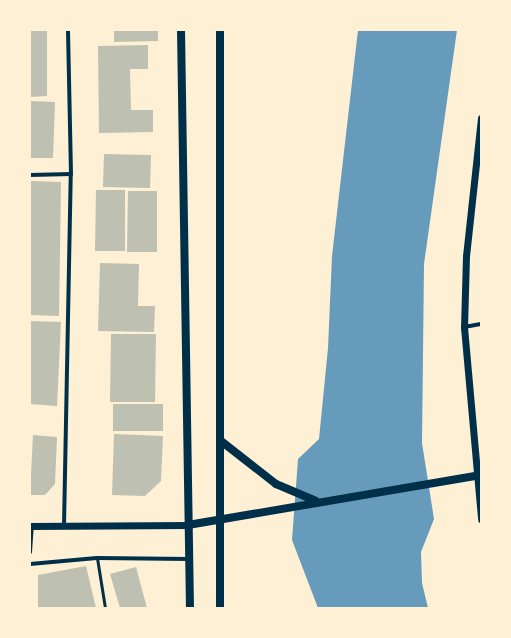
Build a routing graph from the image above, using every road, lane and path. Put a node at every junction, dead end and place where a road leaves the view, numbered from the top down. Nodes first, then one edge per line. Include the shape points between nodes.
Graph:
1 (68, 30) edge
2 (181, 30) edge
3 (220, 30) edge
4 (481, 118) edge
5 (71, 174) junction
6 (30, 175) edge
7 (481, 324) edge
8 (464, 327) junction
9 (221, 441) junction
10 (478, 475) edge
11 (316, 501) junction
12 (220, 520) junction
13 (481, 520) edge
14 (188, 525) junction
15 (31, 526) edge
16 (64, 527) junction
17 (30, 552) edge
18 (97, 558) junction
19 (189, 559) junction
20 (30, 564) edge
21 (105, 608) edge
22 (190, 608) edge
23 (220, 608) edge

1 - 5 street
2 - 14 main road
3 - 9 main road
4 - 8 street via 466,256
5 - 6 street
5 - 16 street
7 - 8 street
8 - 10 street
9 - 11 main road via 276,484
9 - 12 main road
10 - 11 main road
10 - 13 street
11 - 12 main road
12 - 14 main road
12 - 23 main road
14 - 16 street
14 - 19 main road
15 - 16 street
15 - 17 street
18 - 19 street
18 - 20 street
18 - 21 lane
19 - 22 main road

